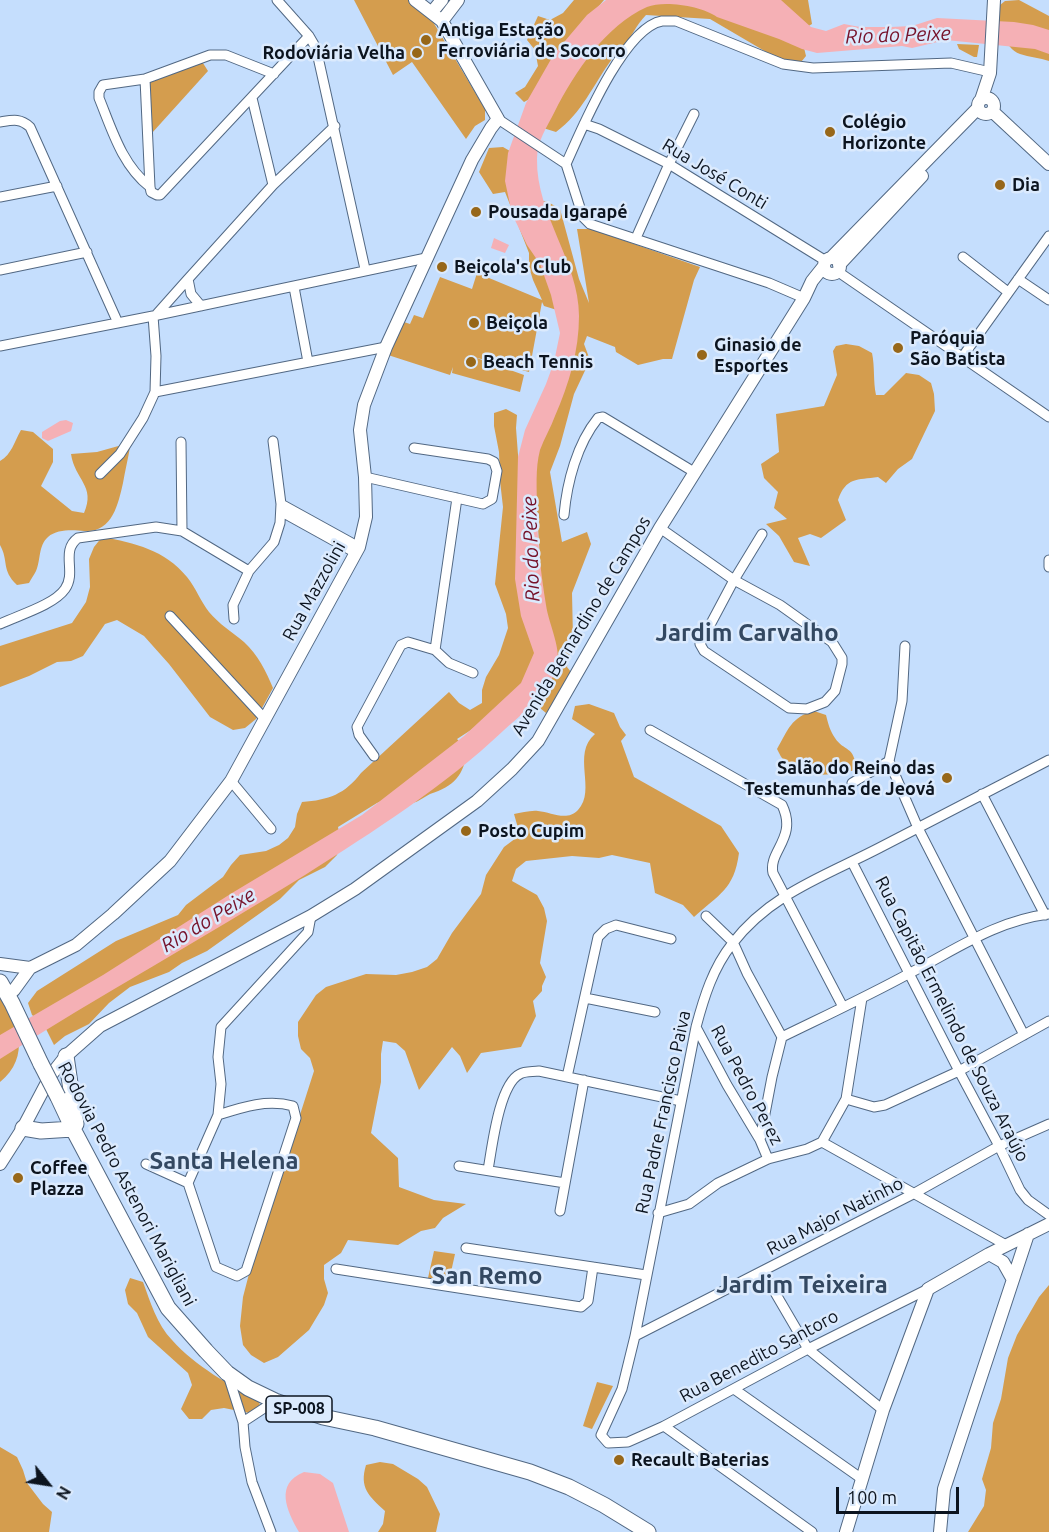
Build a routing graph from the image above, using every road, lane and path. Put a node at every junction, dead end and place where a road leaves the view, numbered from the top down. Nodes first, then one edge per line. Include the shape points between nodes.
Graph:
1 (277, 0) edge
2 (416, 0) edge
3 (442, 0) edge
4 (458, 0) edge
5 (994, 4) edge
6 (432, 12) junction
7 (442, 21) junction
8 (309, 36) junction
9 (990, 73) junction
10 (274, 74) junction
11 (145, 79) junction
12 (252, 98) junction
13 (985, 107) junction
14 (694, 114) dead end
15 (0, 122) edge
16 (502, 123) junction
17 (584, 124) junction
18 (335, 126) junction
19 (566, 164) junction
20 (669, 164) junction
21 (1049, 164) edge
22 (273, 184) junction
23 (57, 186) junction
24 (150, 187) junction
25 (0, 197) edge
26 (1049, 236) edge
27 (636, 238) junction
28 (87, 252) junction
29 (963, 257) dead end
30 (426, 258) junction
31 (832, 266) junction
32 (365, 269) junction
33 (0, 270) edge
34 (188, 279) junction
35 (1018, 279) junction
36 (294, 287) junction
37 (807, 292) junction
38 (1008, 292) junction
39 (1049, 300) edge
40 (201, 306) junction
41 (154, 316) junction
42 (118, 323) junction
43 (0, 346) edge
44 (386, 347) junction
45 (963, 356) junction
46 (308, 362) junction
47 (156, 392) junction
48 (1049, 417) edge
49 (273, 441) dead end
50 (181, 442) dead end
51 (414, 448) dead end
52 (694, 472) junction
53 (100, 474) dead end
54 (365, 477) junction
55 (457, 498) junction
56 (281, 508) junction
57 (564, 515) dead end
58 (660, 528) junction
59 (182, 531) junction
60 (762, 534) dead end
61 (358, 550) junction
62 (1049, 560) edge
63 (1049, 567) edge
64 (249, 571) junction
65 (734, 580) junction
66 (170, 616) dead end
67 (234, 619) dead end
68 (0, 624) edge
69 (904, 646) dead end
70 (435, 650) junction
71 (473, 673) dead end
72 (264, 718) junction
73 (650, 730) dead end
74 (374, 756) dead end
75 (1049, 760) edge
76 (889, 761) junction
77 (231, 781) junction
78 (852, 783) dead end
79 (982, 794) junction
80 (918, 828) junction
81 (272, 829) dead end
82 (852, 862) junction
83 (786, 894) junction
84 (1047, 915) edge
85 (311, 916) junction
86 (706, 916) dead end
87 (974, 938) junction
88 (671, 939) dead end
89 (733, 942) junction
90 (0, 964) edge
91 (30, 968) junction
92 (910, 974) junction
93 (7, 993) edge
94 (585, 998) junction
95 (862, 998) junction
96 (843, 1006) junction
97 (655, 1012) dead end
98 (1049, 1021) edge
99 (696, 1026) junction
100 (1024, 1035) junction
101 (782, 1037) junction
102 (66, 1056) junction
103 (959, 1071) junction
104 (567, 1077) junction
105 (584, 1083) junction
106 (846, 1099) junction
107 (681, 1101) junction
108 (218, 1115) junction
109 (71, 1124) junction
110 (1049, 1124) edge
111 (22, 1128) junction
112 (760, 1140) junction
113 (822, 1142) junction
114 (999, 1146) junction
115 (768, 1159) junction
116 (0, 1164) edge
117 (146, 1164) dead end
118 (459, 1166) dead end
119 (488, 1170) junction
120 (188, 1183) junction
121 (564, 1183) junction
122 (913, 1194) junction
123 (560, 1210) dead end
124 (658, 1213) junction
125 (1049, 1215) edge
126 (1049, 1224) edge
127 (1028, 1234) junction
128 (1006, 1245) junction
129 (466, 1248) dead end
130 (990, 1254) junction
131 (593, 1268) junction
132 (336, 1269) dead end
133 (764, 1272) junction
134 (646, 1275) junction
135 (1012, 1278) junction
136 (928, 1289) junction
137 (635, 1336) junction
138 (808, 1349) junction
139 (227, 1373) junction
140 (734, 1389) junction
141 (275, 1401) junction
142 (883, 1410) junction
143 (243, 1422) junction
144 (664, 1426) junction
145 (601, 1435) joint
146 (862, 1479) junction
147 (271, 1532) edge
148 (648, 1532) edge
149 (812, 1532) edge
150 (846, 1532) edge
151 (940, 1532) edge

1 - 8 street
2 - 6 street
3 - 6 street
4 - 7 street
5 - 9 street
6 - 7 street
7 - 16 street
8 - 10 street
8 - 18 street via 321,65
9 - 13 street
9 - 17 street via 951,63 813,68 783,64 676,21 660,21 634,41 616,64
10 - 11 street via 226,55 210,55
10 - 12 street
11 - 24 street
11 - 24 street via 103,85 99,98 125,159
12 - 22 street
12 - 24 street via 160,195
13 - 21 street
13 - 31 street, Avenida Bernardino de Campos
14 - 20 street
15 - 23 street via 17,119 30,128
16 - 19 street
16 - 30 street, Rua Mazzolini via 490,128
17 - 19 street
17 - 20 street, Rua José Conti
18 - 22 street
18 - 32 street
19 - 27 street via 586,221
20 - 27 street
20 - 31 street, Rua José Conti
22 - 34 street
23 - 25 street
23 - 28 street
26 - 35 street
27 - 37 street
28 - 33 street
28 - 42 street
29 - 38 street
30 - 32 street
30 - 44 street, Rua Mazzolini
31 - 37 street, Avenida Bernardino de Campos via 812,281
31 - 45 street, Rua José Conti
32 - 36 street
34 - 40 street via 191,294
34 - 41 street
35 - 38 street
35 - 39 street
36 - 40 street
36 - 46 street
37 - 52 street, Avenida Bernardino de Campos
38 - 45 street
40 - 41 street
41 - 42 street
41 - 47 street
42 - 43 street
44 - 46 street
44 - 54 street, Rua Mazzolini via 363,405 360,430
45 - 48 street, Rua José Conti
46 - 47 street
47 - 53 street via 120,454
49 - 56 street
50 - 59 street
51 - 55 street via 494,462 497,471 492,499 483,504
52 - 57 street via 603,417 598,418 573,468
52 - 58 street, Avenida Bernardino de Campos
54 - 55 street
54 - 61 street, Rua Mazzolini via 366,517
55 - 70 street
56 - 61 street
56 - 64 street via 274,542
58 - 65 street
58 - 85 street, Avenida Bernardino de Campos via 532,748 477,801
59 - 64 street
59 - 68 street via 156,527 78,538 69,551 71,577 67,588 57,598
60 - 65 street
61 - 72 street, Rua Mazzolini
62 - 63 street
64 - 67 street via 233,605
65 - 65 street via 700,644 704,651 789,708 807,709 825,702 835,691 842,664 832,642 780,605
66 - 72 street
69 - 76 street via 903,701
70 - 71 street via 449,663
70 - 74 street via 408,642 398,648 357,727
72 - 77 street, Rua Mazzolini
73 - 83 street via 782,805 788,817 786,832 771,865
75 - 79 street, Rua Padre Francisco Paiva
76 - 78 street
76 - 80 street
77 - 81 street
77 - 91 street, Rua Mazzolini via 170,861 76,945
79 - 80 street, Rua Padre Francisco Paiva
79 - 84 street
80 - 82 street, Rua Padre Francisco Paiva
80 - 87 street
82 - 83 street, Rua Padre Francisco Paiva
82 - 92 street, Rua Capitão Ermelindo de Souza Araújo
83 - 89 street, Rua Padre Francisco Paiva
83 - 96 street
84 - 87 street via 1019,920
85 - 102 street, Avenida Bernardino de Campos via 100,1026
85 - 108 street via 308,932 221,1027
86 - 89 street
87 - 92 street
87 - 100 street
88 - 94 street via 616,925 606,929 598,937
89 - 99 street, Rua Padre Francisco Paiva via 710,980
89 - 101 street
90 - 91 street
91 - 93 street, Rua Mazzolini via 14,990
92 - 95 street
92 - 103 street, Rua Capitão Ermelindo de Souza Araújo
93 - 109 main road, Rodovia Pedro Astenori Marigliani / SP-008, bridge
94 - 97 street
94 - 104 street
95 - 96 street
95 - 106 street
96 - 101 street
98 - 100 street
99 - 107 street, Rua Padre Francisco Paiva
99 - 112 street, Rua Pedro Perez
100 - 103 street
101 - 112 street
102 - 109 main road via 75,1117
102 - 111 street, Avenida Bernardino de Campos via 39,1094
103 - 106 street via 885,1105 874,1107
103 - 114 street, Rua Capitão Ermelindo de Souza Araújo
104 - 105 street
104 - 119 street via 539,1071 520,1073 511,1082 504,1094
105 - 107 street
105 - 121 street
106 - 113 street
107 - 124 street, Rua Padre Francisco Paiva
108 - 120 street
108 - 120 street via 249,1105 277,1102 293,1106 296,1118 246,1271 237,1276 216,1267
109 - 111 main road via 41,1131
109 - 139 main road, Rodovia Pedro Astenori Marigliani / SP-008 via 168,1308
110 - 114 street, Rua Major Natinho
111 - 116 street, Avenida Bernardino de Campos
112 - 115 street, Rua Pedro Perez
113 - 115 street
113 - 122 street
114 - 122 street, Rua Major Natinho
114 - 125 street, Rua Capitão Ermelindo de Souza Araújo via 1020,1190
115 - 124 street via 718,1183 689,1204
117 - 120 street
118 - 119 street
119 - 121 street
121 - 123 street
122 - 128 street
122 - 133 street, Rua Major Natinho
124 - 134 street, Rua Padre Francisco Paiva
126 - 127 street, Rua Benedito Santoro
127 - 128 street, Rua Benedito Santoro
127 - 135 street
128 - 130 street, Rua Benedito Santoro
129 - 131 street
130 - 135 street via 1004,1262
130 - 136 street, Rua Benedito Santoro
131 - 132 street via 588,1301 581,1308
131 - 134 street
133 - 137 street, Rua Major Natinho
133 - 138 street
134 - 137 street, Rua Padre Francisco Paiva
135 - 151 street via 944,1489
136 - 138 street, Rua Benedito Santoro
136 - 142 street
137 - 145 street, Rua Padre Francisco Paiva via 622,1389
138 - 140 street, Rua Benedito Santoro
138 - 142 street
139 - 141 main road, Rodovia Pedro Astenori Marigliani / SP-008
139 - 143 street
140 - 144 street, Rua Benedito Santoro
140 - 146 street
141 - 143 street
141 - 148 main road, Rodovia Pedro Astenori Marigliani / SP-008 via 323,1418 375,1428 530,1472 569,1487
142 - 146 street
143 - 147 street via 252,1482
144 - 145 street, Rua Benedito Santoro via 628,1442 608,1443
144 - 149 street
146 - 150 street

